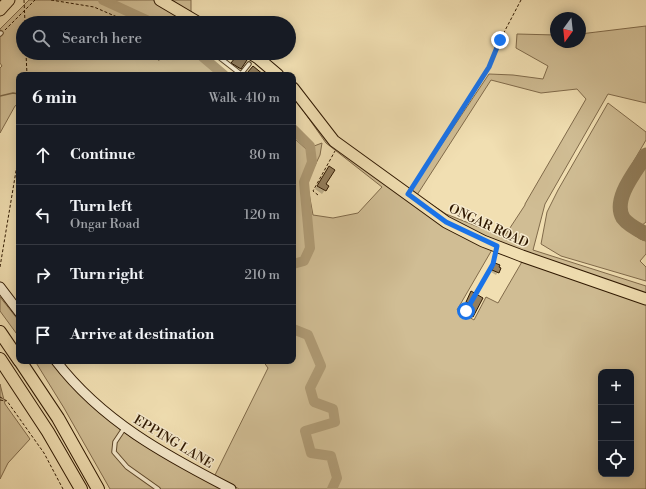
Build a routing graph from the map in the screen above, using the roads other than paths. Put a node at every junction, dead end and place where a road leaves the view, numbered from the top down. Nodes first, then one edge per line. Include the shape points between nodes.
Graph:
1 (9, 0) edge
2 (160, 0) edge
3 (0, 10) edge
4 (187, 16) edge
5 (223, 60) edge
6 (248, 60) edge
7 (260, 60) edge
8 (238, 72) edge
9 (243, 72) edge
10 (274, 72) edge
11 (296, 92) edge
12 (0, 287) edge
13 (646, 299) edge
14 (16, 308) edge
15 (0, 332) edge
16 (16, 354) edge
17 (0, 359) edge
18 (23, 364) edge
19 (59, 364) edge
20 (125, 428) junction
21 (81, 489) edge
22 (98, 489) edge
23 (158, 489) edge
24 (231, 489) edge

1 - 3 main road
2 - 4 main road
5 - 8 lane
6 - 9 lane
7 - 10 main road
11 - 13 main road, ONGAR ROAD via 334,141 446,222 522,256
12 - 14 street
15 - 16 highway
17 - 21 highway via 48,432
18 - 22 highway via 58,418
19 - 20 street, EPPING LANE via 83,391
20 - 23 lane via 115,442 114,452 127,467
20 - 24 street, EPPING LANE

